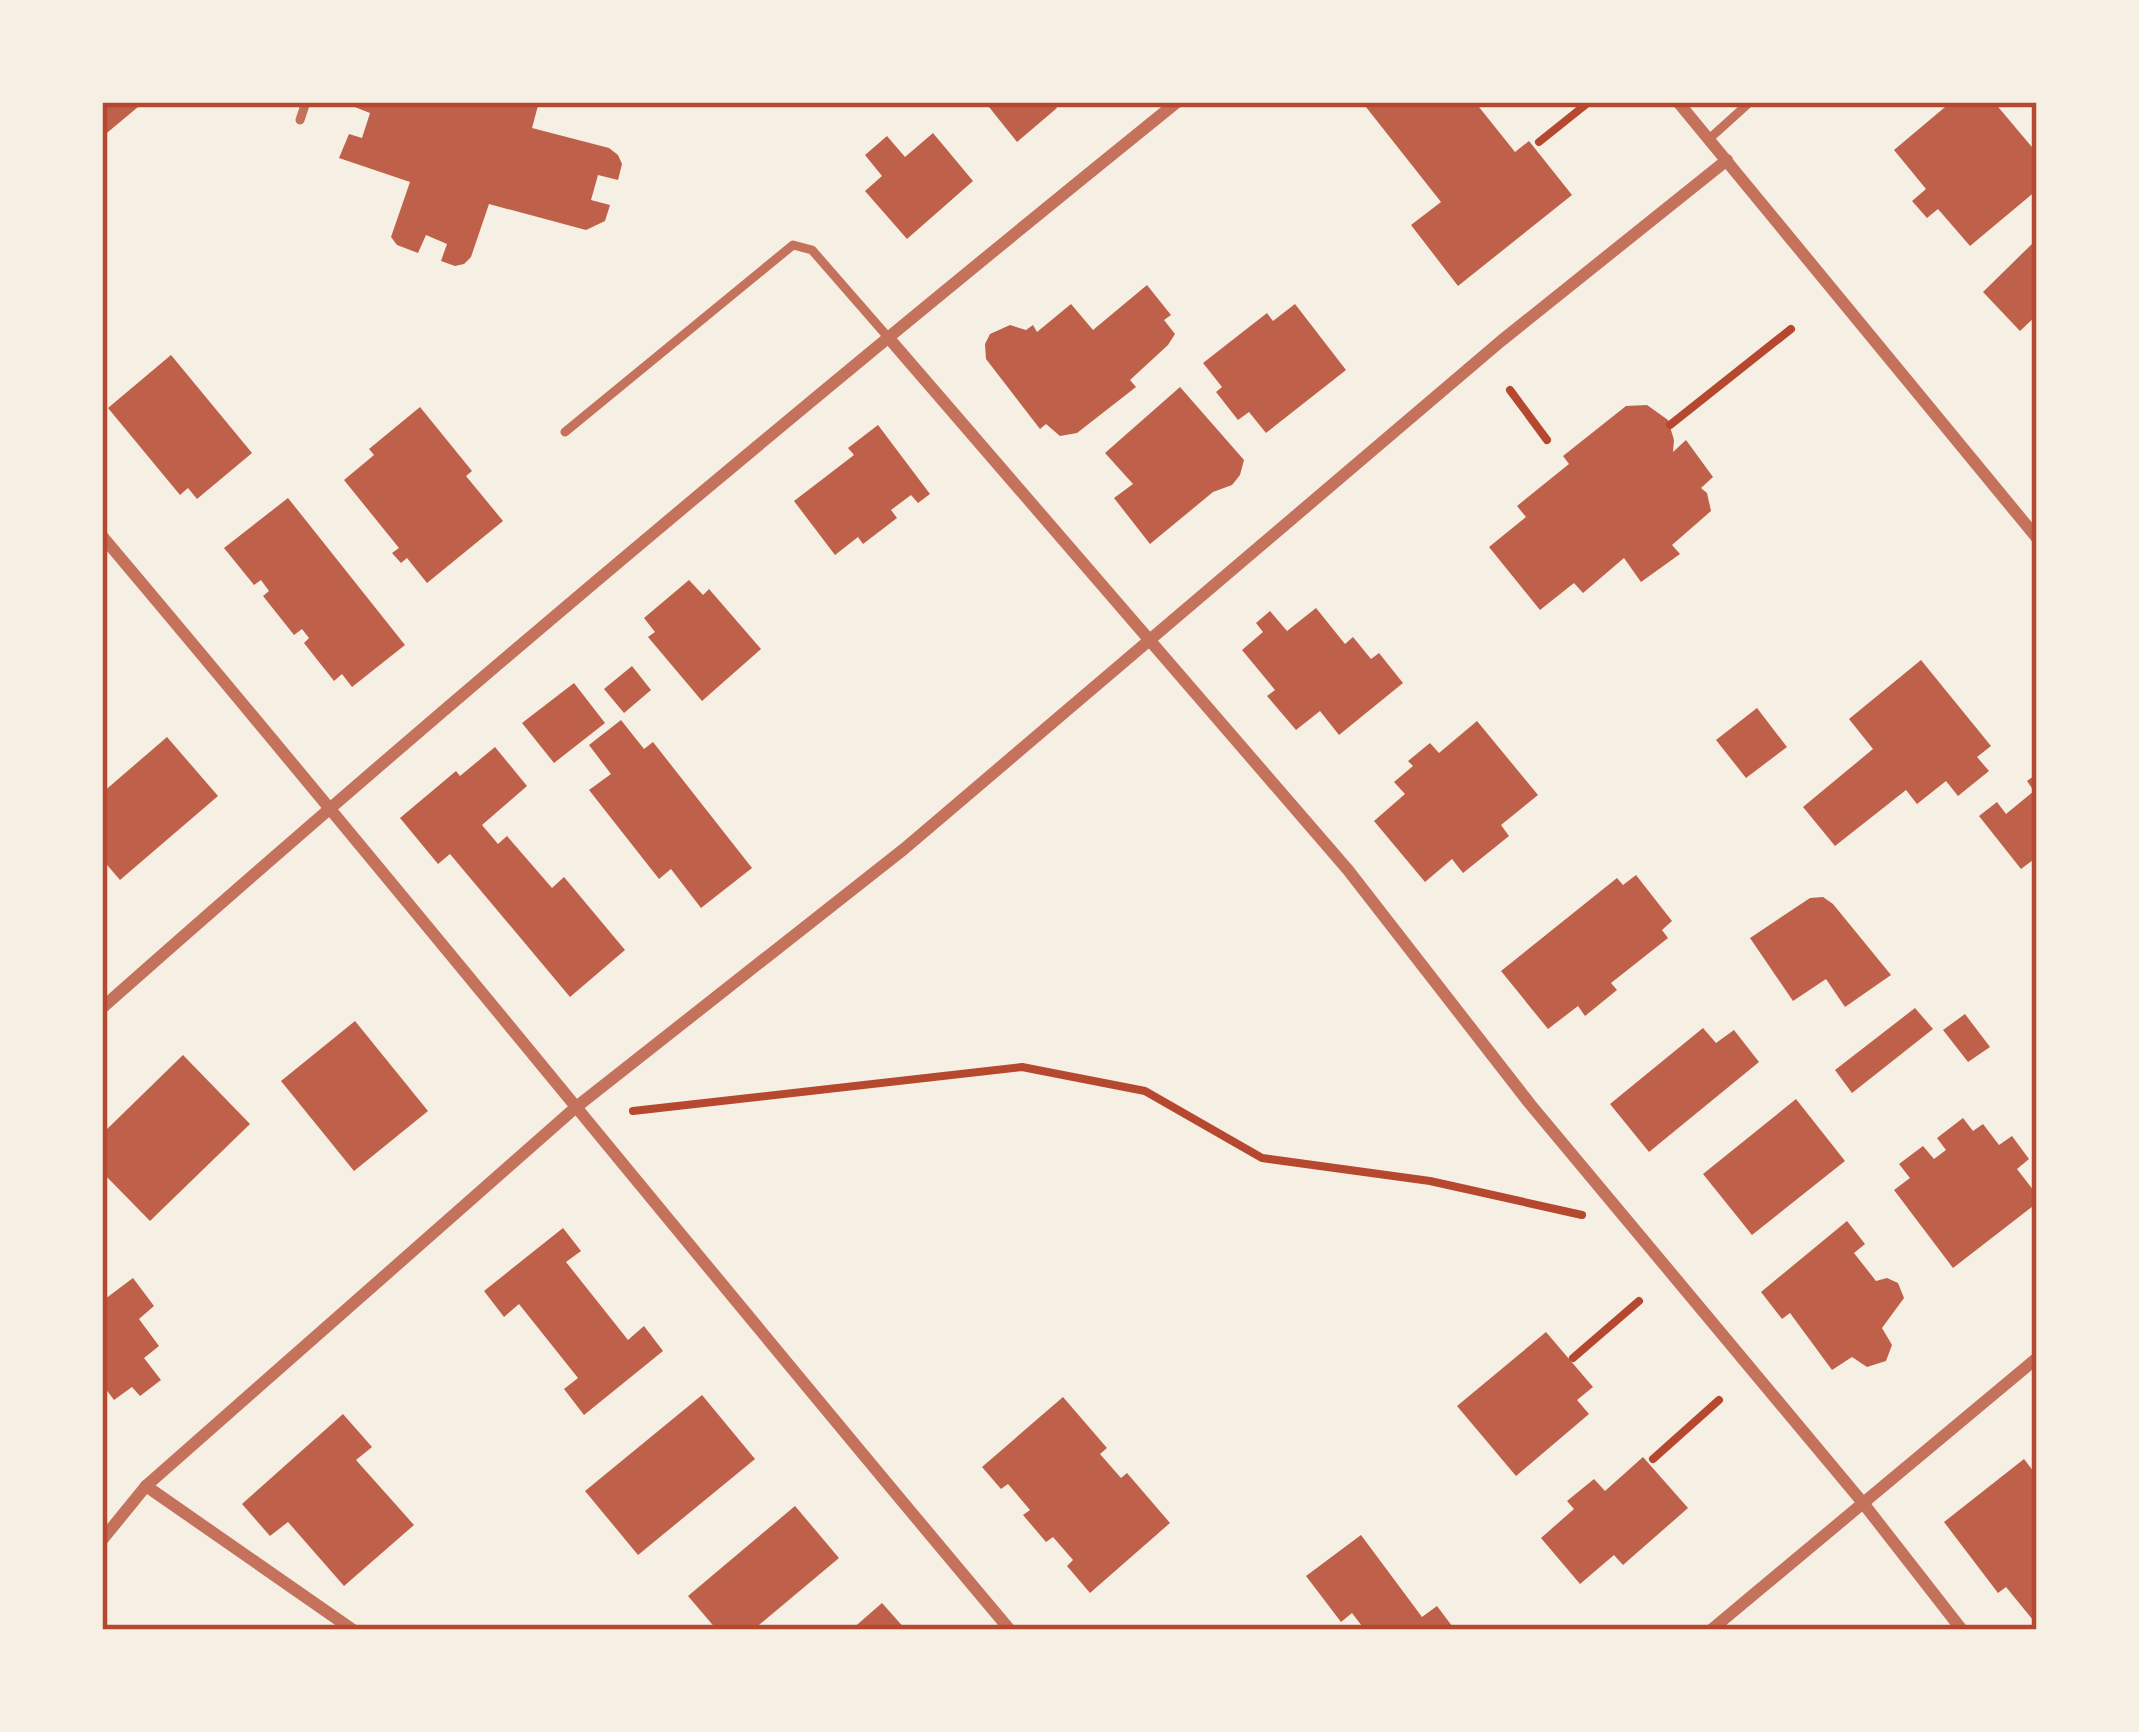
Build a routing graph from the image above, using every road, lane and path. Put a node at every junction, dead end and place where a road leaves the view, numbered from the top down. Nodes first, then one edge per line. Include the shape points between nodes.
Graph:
1 (306, 102) edge
2 (1177, 102) edge
3 (1589, 102) edge
4 (1678, 102) edge
5 (1750, 102) edge
6 (300, 120) dead end
7 (1709, 139) junction
8 (1539, 142) dead end
9 (1726, 160) junction
10 (1791, 329) dead end
11 (887, 336) junction
12 (1510, 391) dead end
13 (1670, 425) dead end
14 (565, 432) dead end
15 (1547, 440) dead end
16 (102, 536) edge
17 (2037, 538) edge
18 (1149, 639) junction
19 (329, 807) junction
20 (102, 1008) edge
21 (575, 1108) junction
22 (634, 1111) dead end
23 (1635, 1227) junction
24 (1640, 1301) dead end
25 (1573, 1358) dead end
26 (2037, 1358) edge
27 (1720, 1400) dead end
28 (1653, 1459) dead end
29 (146, 1486) junction
30 (1863, 1503) junction
31 (102, 1540) edge
32 (353, 1630) edge
33 (1010, 1630) edge
34 (1711, 1630) edge
35 (1962, 1630) edge

1 - 6 lane
2 - 11 street
3 - 8 path
4 - 7 street
5 - 7 lane
7 - 9 street
9 - 17 street
9 - 18 street
10 - 13 path
11 - 14 lane via 812,250 793,245
11 - 18 street
11 - 19 street
12 - 15 path
16 - 19 street
18 - 21 street via 904,848
18 - 23 street via 1348,870
19 - 20 street
19 - 21 street
21 - 29 street
21 - 33 street
22 - 23 path via 1022,1067 1145,1091 1262,1158 1430,1180
23 - 30 street
24 - 25 path
26 - 30 street
27 - 28 path
29 - 31 street
29 - 32 street
30 - 34 street
30 - 35 street

